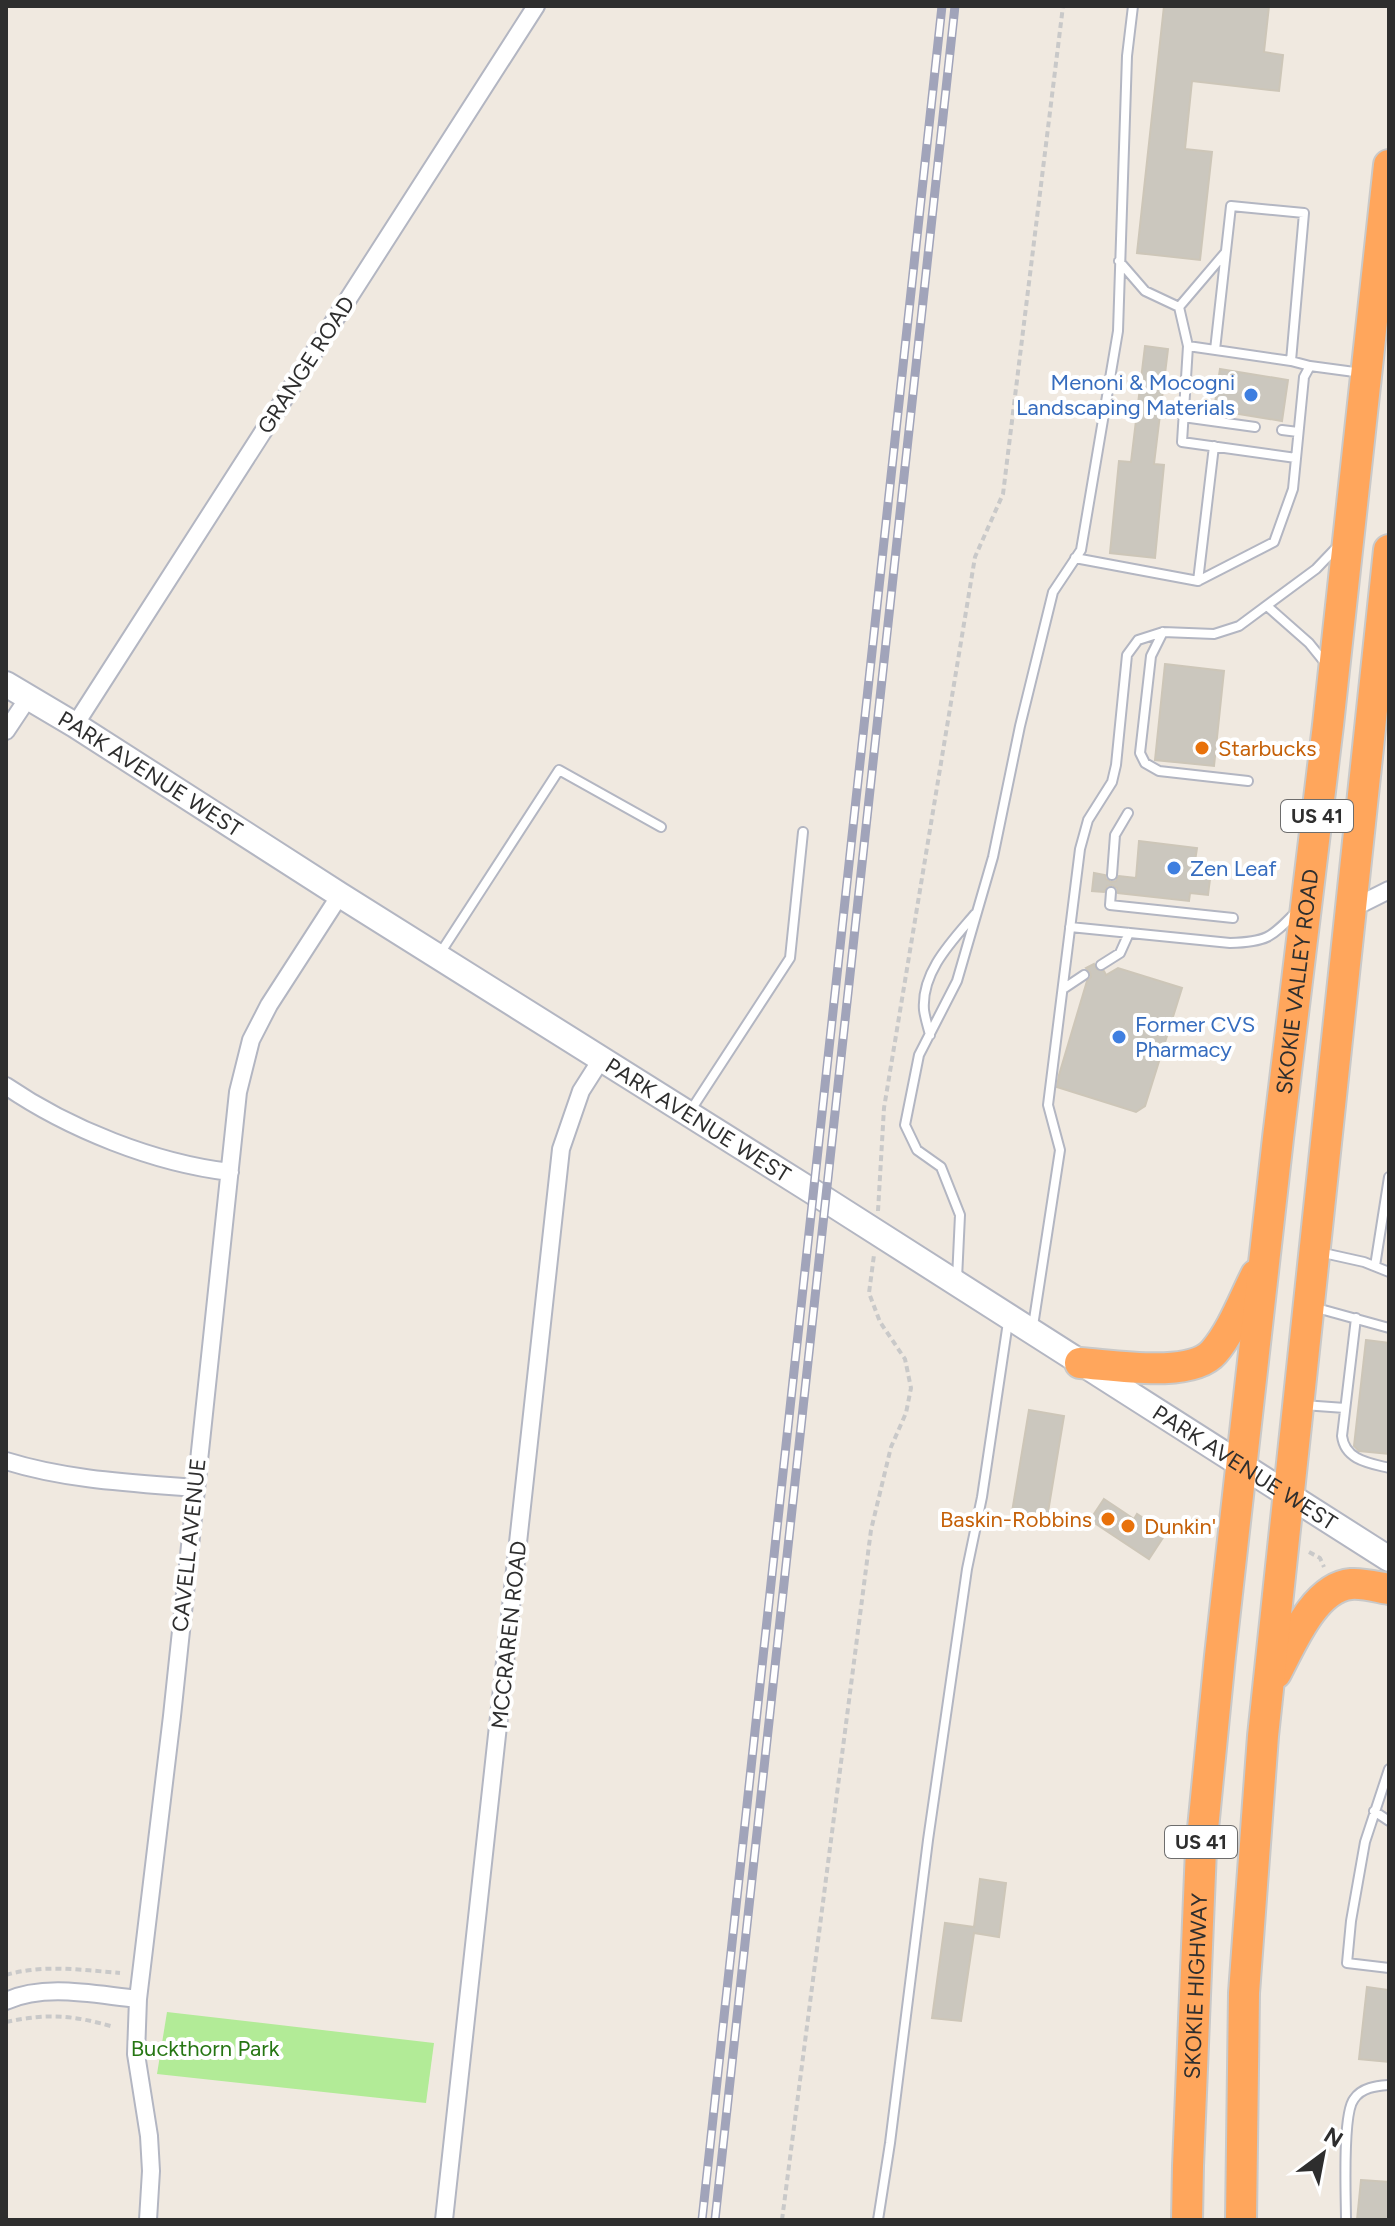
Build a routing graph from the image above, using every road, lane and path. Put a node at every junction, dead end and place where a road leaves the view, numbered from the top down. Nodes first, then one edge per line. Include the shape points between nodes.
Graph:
1 (536, 6) edge
2 (1133, 6) edge
3 (1389, 165) edge
4 (1226, 251) junction
5 (1119, 261) junction
6 (1179, 307) junction
7 (1188, 346) junction
8 (1215, 350) junction
9 (1291, 361) junction
10 (1310, 366) junction
11 (1366, 373) junction
12 (1183, 417) junction
13 (1255, 427) dead end
14 (1282, 430) dead end
15 (1298, 432) junction
16 (1214, 446) junction
17 (1296, 458) junction
18 (1349, 535) junction
19 (1389, 550) edge
20 (1075, 558) junction
21 (1198, 581) junction
22 (1267, 606) junction
23 (1384, 631) edge
24 (1163, 632) junction
25 (1334, 674) junction
26 (6, 684) edge
27 (28, 698) junction
28 (75, 725) junction
29 (6, 731) edge
30 (1248, 781) dead end
31 (1128, 813) dead end
32 (661, 827) dead end
33 (803, 832) dead end
34 (1112, 875) dead end
35 (1389, 890) edge
36 (1111, 892) dead end
37 (340, 895) junction
38 (1307, 901) junction
39 (1351, 909) junction
40 (978, 910) junction
41 (1233, 918) dead end
42 (1070, 927) junction
43 (1129, 933) junction
44 (438, 956) junction
45 (1101, 965) dead end
46 (1084, 975) dead end
47 (1063, 989) junction
48 (930, 1035) junction
49 (602, 1058) junction
50 (6, 1086) edge
51 (689, 1113) junction
52 (230, 1172) junction
53 (1389, 1177) edge
54 (1314, 1251) junction
55 (1265, 1255) junction
56 (1375, 1266) junction
57 (1389, 1272) edge
58 (957, 1284) junction
59 (1309, 1305) junction
60 (1009, 1317) junction
61 (1356, 1318) junction
62 (1389, 1328) edge
63 (1032, 1332) junction
64 (1080, 1363) junction
65 (1298, 1405) junction
66 (1345, 1408) junction
67 (6, 1461) edge
68 (1242, 1467) junction
69 (1389, 1468) edge
70 (195, 1488) junction
71 (1288, 1495) junction
72 (1309, 1552) dead end
73 (1389, 1559) edge
74 (1324, 1567) dead end
75 (1389, 1589) edge
76 (1268, 1689) junction
77 (1389, 1769) edge
78 (1374, 1811) junction
79 (1389, 1821) edge
80 (1389, 1968) edge
81 (120, 1973) dead end
82 (6, 1975) edge
83 (138, 1999) junction
84 (6, 2001) edge
85 (6, 2022) edge
86 (114, 2027) dead end
87 (1389, 2085) edge
88 (148, 2220) edge
89 (444, 2220) edge
90 (878, 2220) edge
91 (1187, 2220) edge
92 (1241, 2220) edge
93 (1346, 2220) edge

1 - 28 street, GRANGE ROAD
2 - 5 lane
3 - 11 highway, SKOKIE VALLEY ROAD / US 41
4 - 6 lane
4 - 8 lane
4 - 9 lane via 1231,206 1304,213
5 - 6 lane via 1145,291
5 - 20 lane via 1118,331 1081,550
6 - 7 lane
7 - 8 lane
7 - 12 lane
8 - 9 lane
9 - 10 lane
10 - 11 lane
10 - 15 lane
11 - 18 highway, SKOKIE VALLEY ROAD / US 41
12 - 13 lane
12 - 16 lane via 1182,442
14 - 15 lane
15 - 17 lane
16 - 17 lane
16 - 21 lane
17 - 21 lane via 1293,489 1274,542
18 - 22 lane via 1316,569
18 - 25 highway, SKOKIE VALLEY ROAD / US 41
19 - 23 highway, SKOKIE VALLEY ROAD / US 41
20 - 21 lane
20 - 40 lane via 1053,592
22 - 24 lane via 1239,626 1214,634
22 - 25 lane
23 - 39 highway, SKOKIE VALLEY ROAD / US 41
24 - 30 lane via 1151,656 1140,753 1145,763 1159,771
24 - 42 lane via 1138,640 1127,655 1116,765 1084,834
25 - 38 highway, SKOKIE VALLEY ROAD / US 41
26 - 27 street, PARK AVENUE WEST
27 - 28 street, PARK AVENUE WEST
27 - 29 street
28 - 37 street, PARK AVENUE WEST
31 - 34 lane via 1115,835
32 - 44 lane via 559,770
33 - 51 lane via 790,958
35 - 39 street
36 - 41 lane via 1110,905
37 - 44 street, PARK AVENUE WEST
37 - 52 street, CAVELL AVENUE via 251,1040 238,1092
38 - 43 lane via 1274,936 1254,943
38 - 55 highway, SKOKIE VALLEY ROAD / US 41
39 - 54 highway, SKOKIE VALLEY ROAD / US 41
40 - 48 lane via 957,981
40 - 48 lane via 928,978 924,1009
42 - 43 lane
42 - 47 lane
43 - 45 lane via 1120,953
44 - 49 street, PARK AVENUE WEST
46 - 47 lane
47 - 63 lane via 1048,1105 1060,1150
48 - 58 lane via 919,1055 905,1125 917,1150 941,1167 960,1215
49 - 51 street, PARK AVENUE WEST
49 - 89 street, MCCRAREN ROAD via 581,1091 561,1149
50 - 52 street via 51,1113 133,1149
51 - 58 street, PARK AVENUE WEST
52 - 70 street, CAVELL AVENUE
53 - 56 lane
54 - 56 lane
54 - 59 highway, SKOKIE VALLEY ROAD / US 41
55 - 64 highway via 1230,1327 1212,1354 1196,1364 1177,1369
55 - 68 highway, SKOKIE VALLEY ROAD / US 41
56 - 57 lane
58 - 60 street, PARK AVENUE WEST
59 - 61 lane
59 - 65 highway, SKOKIE VALLEY ROAD / US 41
60 - 63 street, PARK AVENUE WEST
60 - 90 lane via 958,1629
61 - 62 lane
61 - 66 lane
63 - 64 street, PARK AVENUE WEST
64 - 68 street, PARK AVENUE WEST
65 - 66 lane
65 - 71 highway, SKOKIE VALLEY ROAD / US 41
66 - 69 lane via 1343,1447 1365,1462
67 - 70 street via 101,1481
68 - 71 street, PARK AVENUE WEST
68 - 91 highway, SKOKIE HIGHWAY / US 41 via 1201,1849
70 - 83 street, CAVELL AVENUE
71 - 73 street, PARK AVENUE WEST
71 - 76 highway, US 41
72 - 74 path
75 - 76 highway via 1349,1584 1325,1596 1308,1613
76 - 92 highway, US 41 via 1244,1993
77 - 78 lane
78 - 79 lane
78 - 80 lane via 1347,1963
81 - 82 path via 53,1968
83 - 84 street via 51,1992
83 - 88 street, CAVELL AVENUE via 136,2054 151,2171
85 - 86 path via 68,2015
87 - 93 lane via 1370,2087 1354,2099 1348,2121

